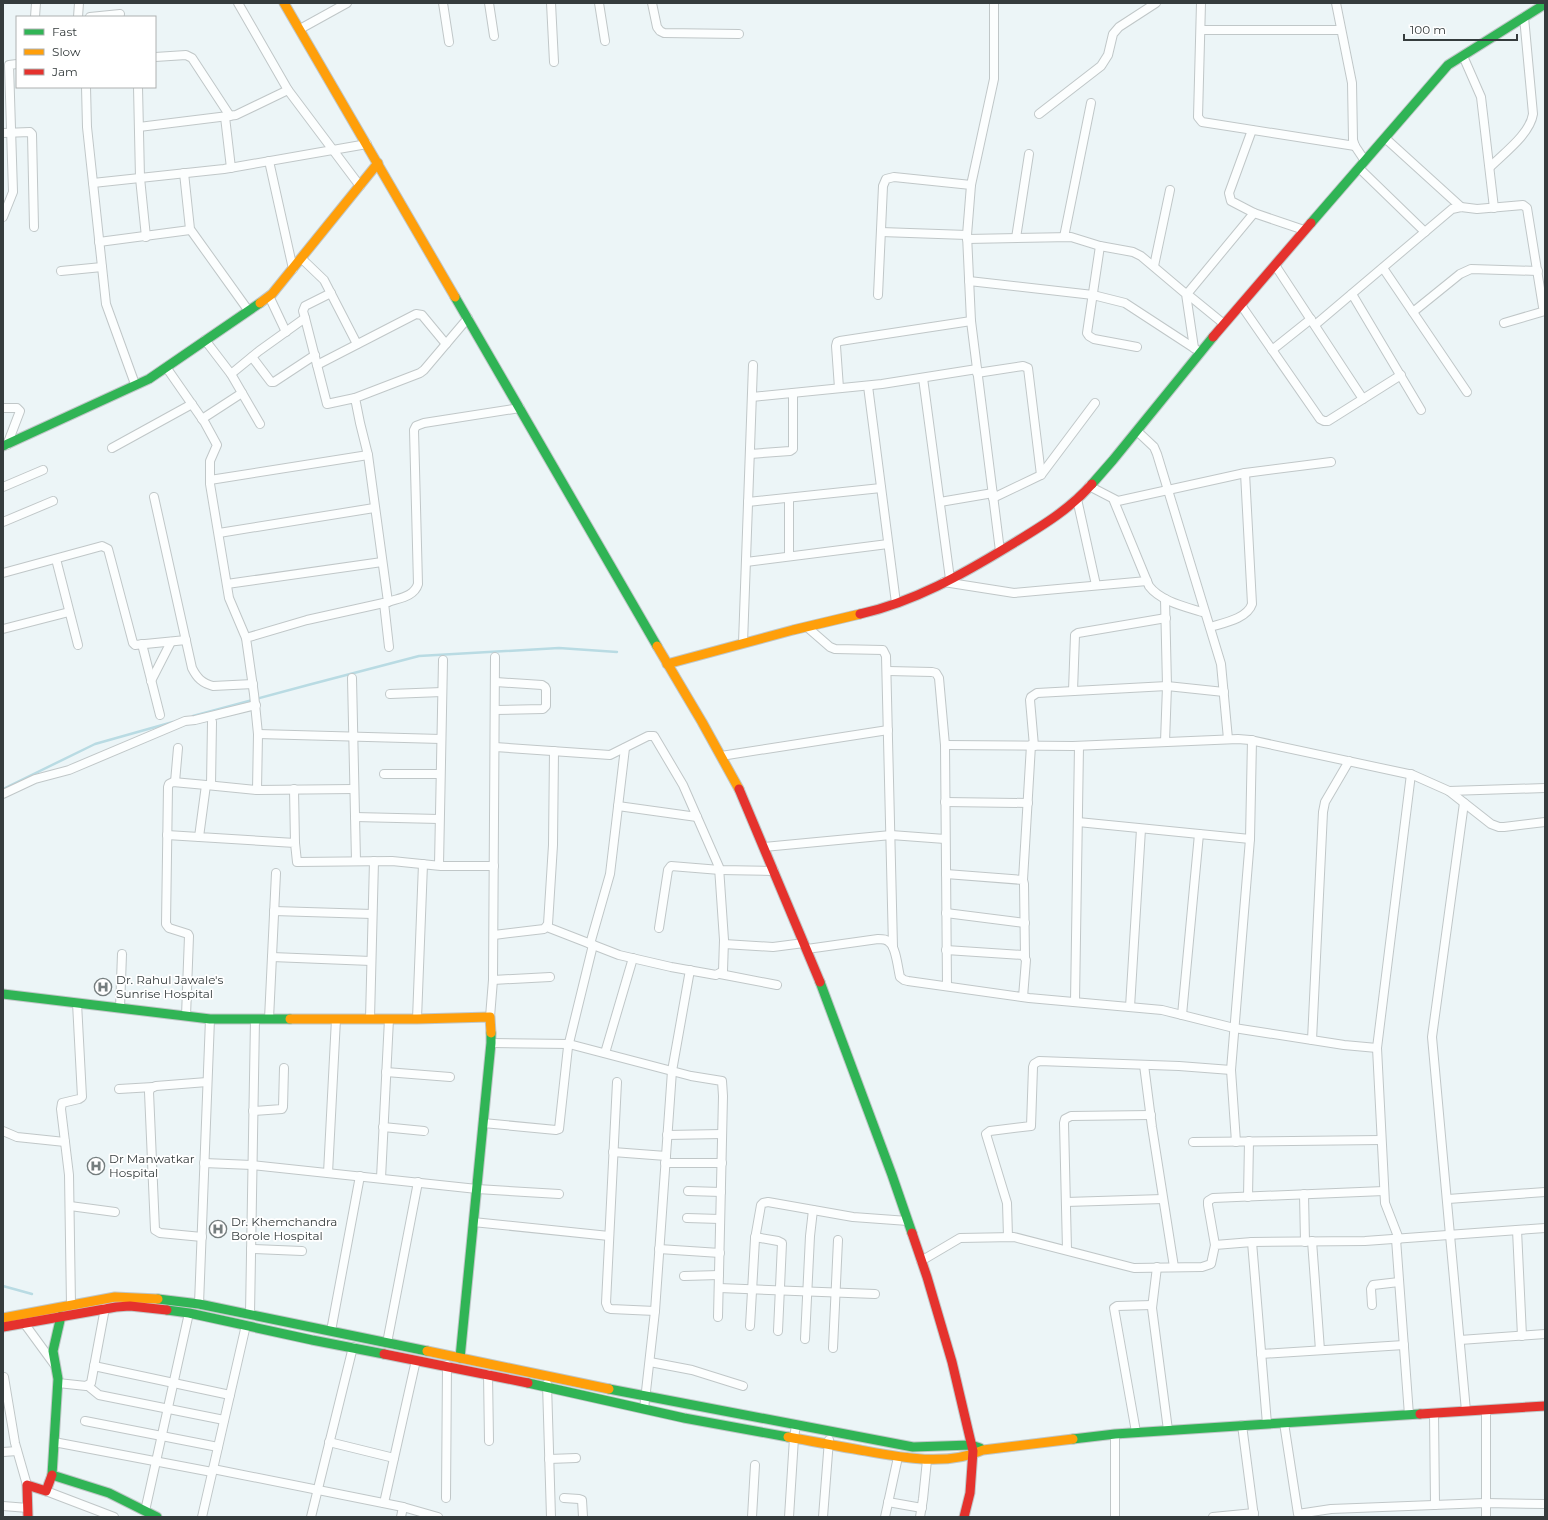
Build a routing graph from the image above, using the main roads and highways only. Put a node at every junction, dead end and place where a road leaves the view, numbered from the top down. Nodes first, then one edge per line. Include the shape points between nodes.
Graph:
1 (284, 3) edge
2 (1545, 4) edge
3 (378, 163) junction
4 (4, 447) edge
5 (667, 664) junction
6 (3, 994) edge
7 (61, 1316) junction
8 (3, 1318) edge
9 (3, 1327) edge
10 (460, 1358) junction
11 (1545, 1406) edge
12 (862, 1438) junction
13 (971, 1445) junction
14 (859, 1450) junction
15 (983, 1450) junction
16 (972, 1455) junction
17 (52, 1475) junction
18 (28, 1512) edge
19 (157, 1517) edge
20 (964, 1517) edge

1 - 3 main road
2 - 5 main road via 1448,65 1241,305 1197,351 1137,431 1077,499 1055,518 922,594 870,612
3 - 4 main road via 269,296 149,378
3 - 5 main road
5 - 13 main road via 742,795 824,991 921,1260 952,1362
6 - 10 main road via 210,1019 370,1019 389,1024 417,1019 490,1020 483,1123
7 - 9 main road
7 - 14 main road via 130,1306 189,1313
7 - 17 main road via 53,1351 58,1383
8 - 10 main road via 109,1298 166,1299
10 - 12 main road
11 - 15 main road via 1136,1432
12 - 13 main road via 918,1448
12 - 14 main road
13 - 15 main road
13 - 16 main road
14 - 16 main road via 927,1460
15 - 16 main road
16 - 20 main road via 970,1493
17 - 18 main road via 46,1492 27,1485
17 - 19 main road via 109,1493

